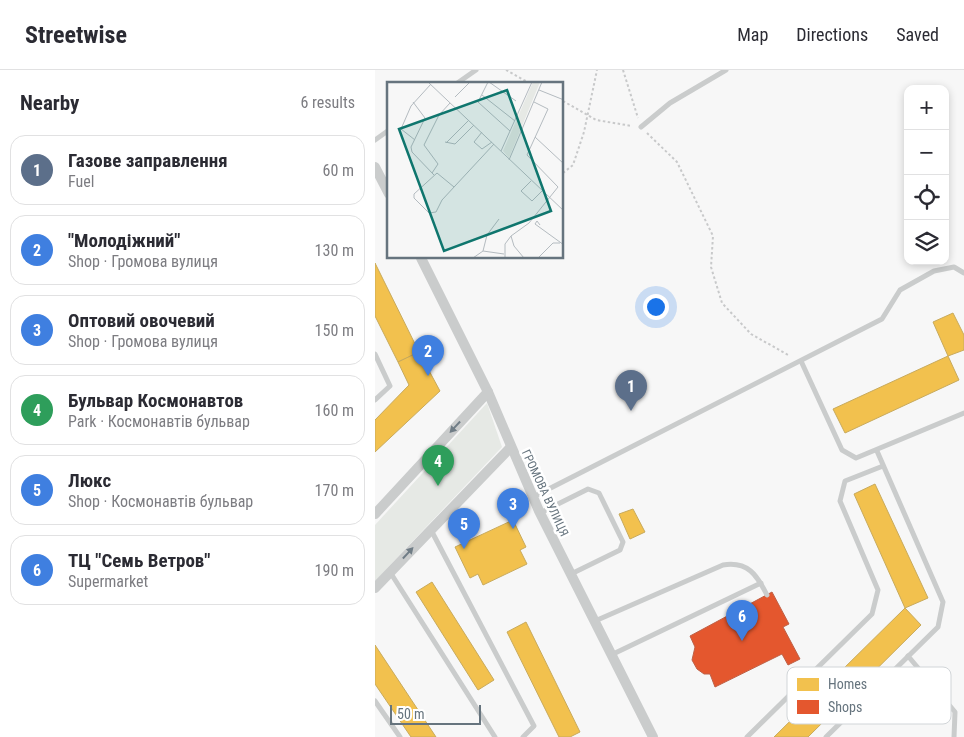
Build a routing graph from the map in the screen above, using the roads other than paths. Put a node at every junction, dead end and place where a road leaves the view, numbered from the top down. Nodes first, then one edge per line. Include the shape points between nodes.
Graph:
1 (476, 70) edge
2 (727, 70) edge
3 (459, 82) edge
4 (641, 127) road end
5 (387, 131) edge
6 (375, 140) edge
7 (375, 167) edge
8 (387, 187) edge
9 (422, 259) edge
10 (964, 273) edge
11 (375, 354) edge
12 (801, 361) junction
13 (488, 392) junction
14 (375, 400) edge
15 (964, 413) edge
16 (510, 448) junction
17 (877, 451) junction
18 (883, 466) junction
19 (533, 497) junction
20 (539, 513) junction
21 (375, 514) edge
22 (430, 530) junction
23 (390, 572) junction
24 (570, 574) junction
25 (761, 584) junction
26 (375, 588) edge
27 (767, 595) dead end
28 (594, 622) junction
29 (611, 655) junction
30 (908, 656) junction
31 (818, 667) edge
32 (897, 667) edge
33 (917, 667) edge
34 (787, 698) edge
35 (375, 701) edge
36 (951, 707) edge
37 (839, 724) edge
38 (400, 737) edge
39 (495, 737) edge
40 (523, 737) edge
41 (653, 737) edge
42 (747, 737) edge
43 (826, 737) edge
44 (955, 737) edge

1 - 3 lane
2 - 4 lane via 670,103
5 - 6 lane
7 - 8 street
9 - 13 street, ГРОМОВА ВУЛИЦЯ
10 - 12 lane via 954,267 934,272 900,290 882,319
11 - 14 lane via 390,386
12 - 17 lane via 842,450 856,458
12 - 19 lane
13 - 16 street, ГРОМОВА ВУЛИЦЯ
13 -> 21 street
15 - 17 lane
16 - 19 street, ГРОМОВА ВУЛИЦЯ
16 - 22 street
17 - 18 lane
18 - 30 lane via 943,602 938,627
18 - 31 lane via 845,481 840,502 878,590 872,614
19 - 20 street, ГРОМОВА ВУЛИЦЯ
20 - 24 street, ГРОМОВА ВУЛИЦЯ
20 - 24 lane via 588,489 599,493 623,542 619,550
23 -> 22 street
22 - 40 lane via 534,726
23 - 26 street
23 - 39 lane
24 - 28 street, ГРОМОВА ВУЛИЦЯ
25 - 27 lane
25 - 28 lane via 744,565 723,564
25 - 29 lane
28 - 29 street, ГРОМОВА ВУЛИЦЯ
29 - 41 street, ГРОМОВА ВУЛИЦЯ
30 - 32 lane
30 - 33 lane
34 - 42 lane
35 - 38 lane
36 - 44 lane via 955,712
37 - 43 lane

